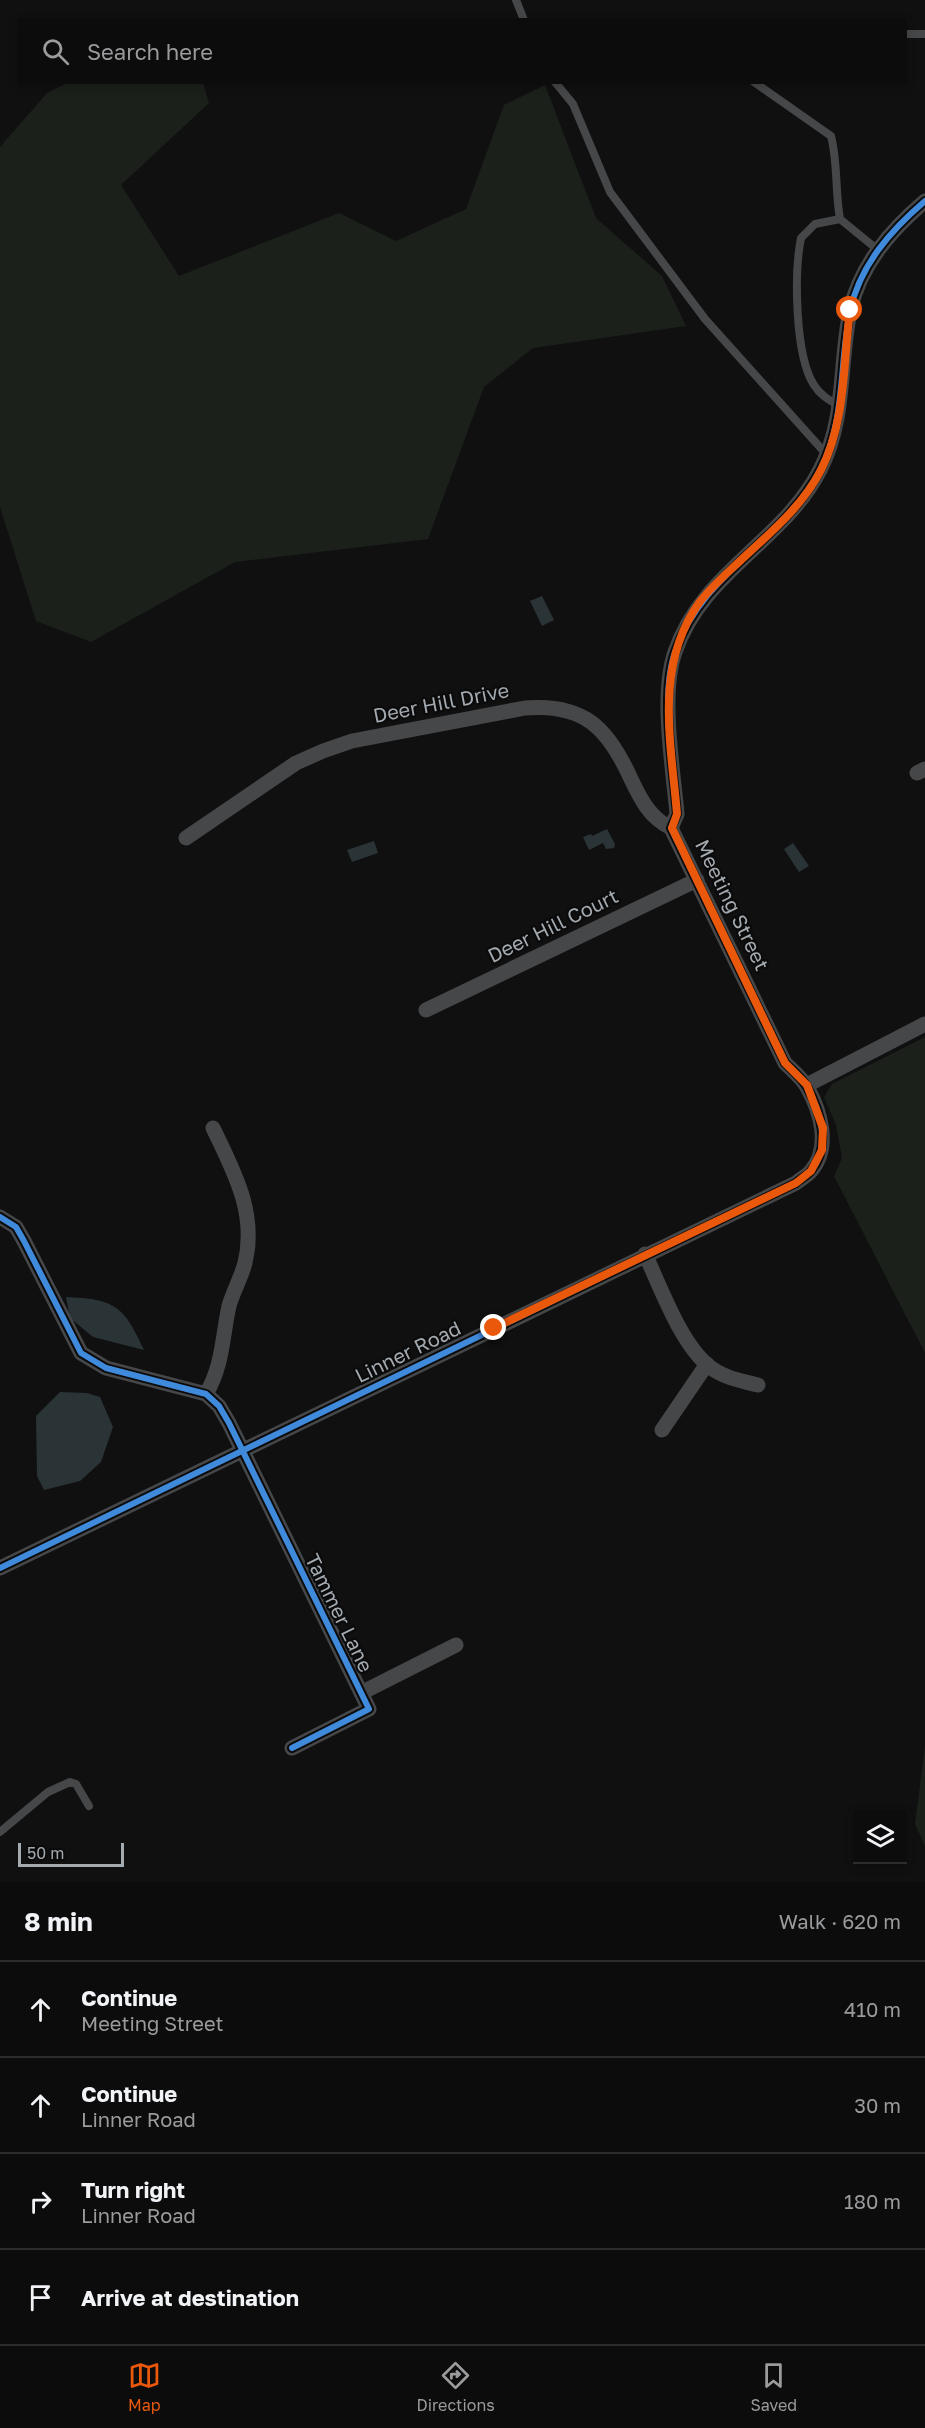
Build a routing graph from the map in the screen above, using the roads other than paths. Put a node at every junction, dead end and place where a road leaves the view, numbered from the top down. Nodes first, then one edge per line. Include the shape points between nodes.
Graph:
1 (516, 0) edge
2 (523, 18) edge
3 (907, 34) edge
4 (925, 34) edge
5 (557, 84) edge
6 (757, 84) edge
7 (925, 201) edge
8 (840, 219) junction
9 (878, 250) junction
10 (840, 407) junction
11 (827, 455) junction
12 (672, 828) junction
13 (186, 838) dead end
14 (697, 880) junction
15 (426, 1010) dead end
16 (925, 1024) edge
17 (807, 1085) junction
18 (213, 1128) dead end
19 (0, 1217) edge
20 (645, 1254) junction
21 (706, 1364) junction
22 (758, 1386) dead end
23 (206, 1394) junction
24 (662, 1430) dead end
25 (242, 1453) junction
26 (0, 1568) edge
27 (456, 1645) dead end
28 (361, 1693) junction
29 (292, 1748) dead end
30 (89, 1806) dead end
31 (0, 1832) edge

1 - 2 lane
3 - 4 lane
5 - 11 lane via 573,104 610,192 705,319
6 - 8 lane via 831,136
7 - 9 street, Meeting Street via 892,231
8 - 9 lane
8 - 10 lane via 815,224 801,238 798,326 813,384
9 - 10 street, Meeting Street via 859,281 850,310
10 - 11 street, Meeting Street
11 - 12 street, Meeting Street via 805,497 718,581 684,628 669,683 677,814
12 - 13 street, Deer Hill Drive via 657,822 605,734 579,714 547,706 352,741 323,751 296,763
12 - 14 street, Meeting Street
14 - 15 street, Deer Hill Court
14 - 17 street, Meeting Street via 785,1063
16 - 17 street
17 - 20 street, Linner Road via 823,1128 822,1150 811,1171 796,1183
18 - 23 street via 241,1188 248,1235 245,1263 229,1307 221,1362
19 - 23 street via 16,1227 81,1353 106,1368
20 - 21 street via 683,1333
20 - 25 street, Linner Road
21 - 22 street via 731,1379
21 - 24 street
23 - 25 street, Tammer Lane via 219,1406
25 - 26 street, Linner Road
25 - 28 street, Tammer Lane
27 - 28 street, Tammer Lane
28 - 29 street, Tammer Lane via 369,1709
30 - 31 lane via 76,1784 70,1782 48,1792

